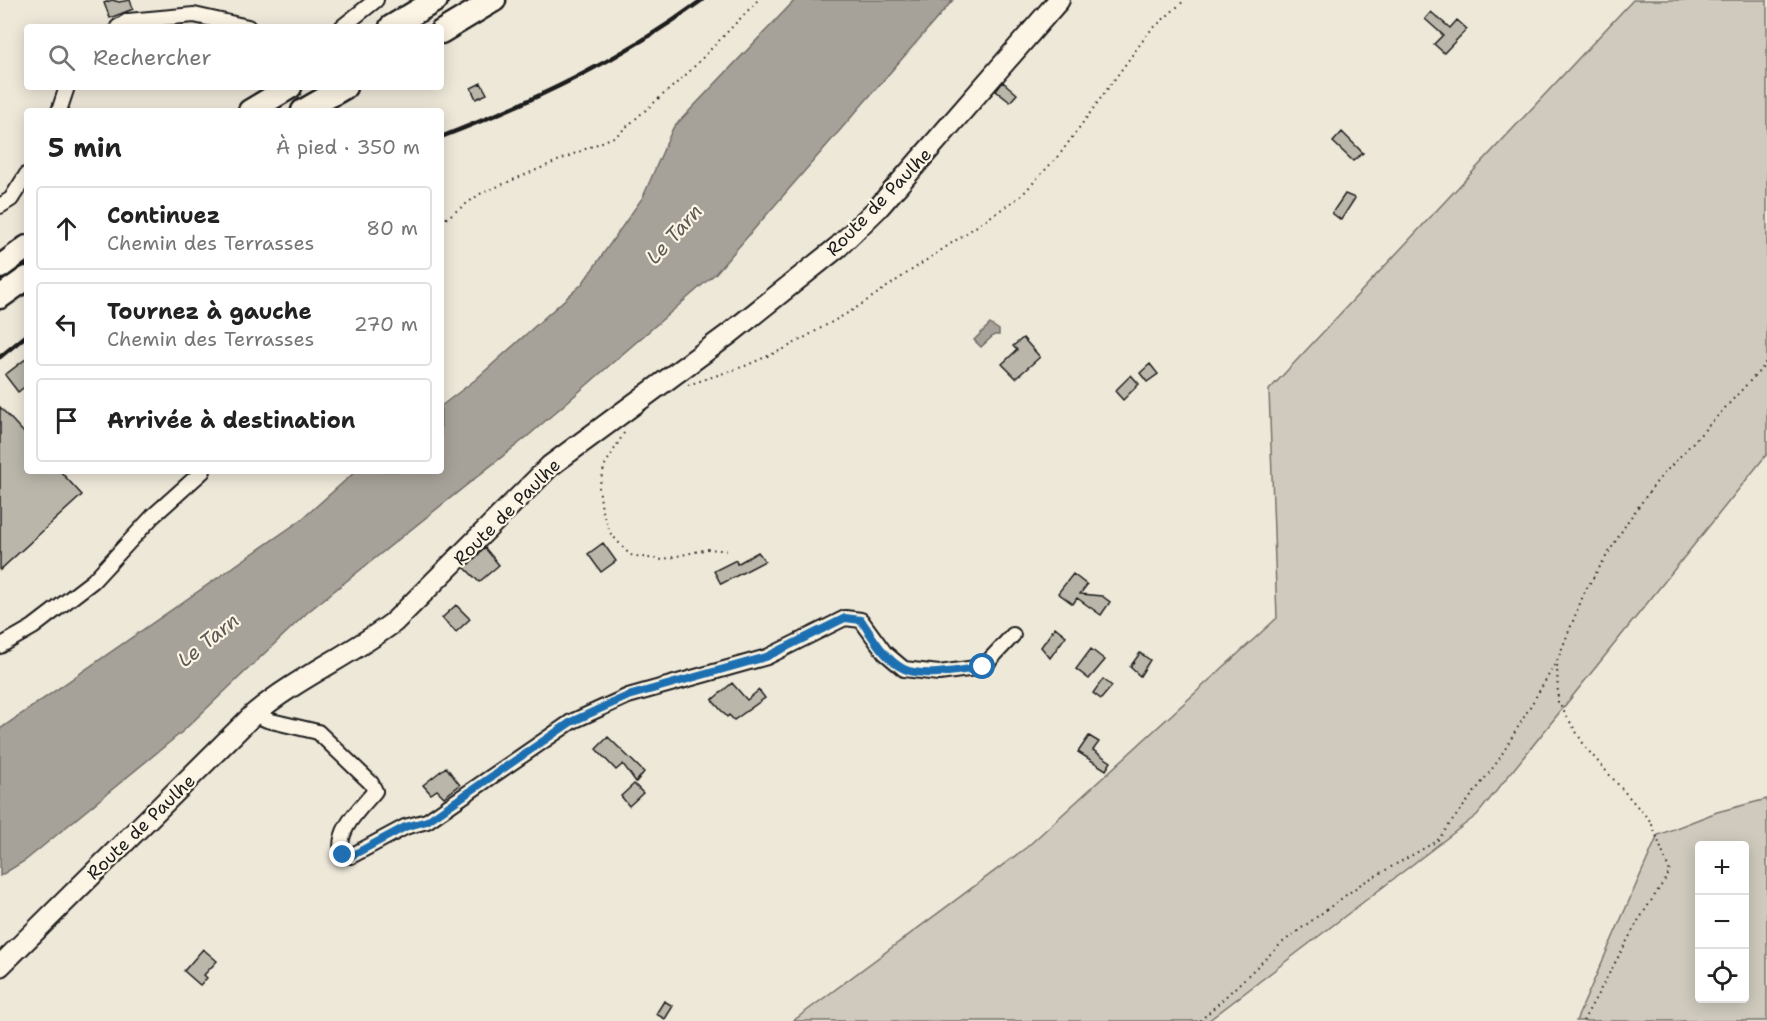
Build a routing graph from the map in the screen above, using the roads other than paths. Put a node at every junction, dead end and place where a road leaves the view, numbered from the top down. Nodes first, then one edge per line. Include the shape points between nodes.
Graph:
1 (376, 0) edge
2 (436, 0) edge
3 (494, 0) edge
4 (1059, 0) edge
5 (122, 24) edge
6 (235, 24) edge
7 (346, 24) edge
8 (396, 24) edge
9 (444, 30) edge
10 (66, 90) edge
11 (285, 90) edge
12 (340, 90) edge
13 (60, 108) edge
14 (255, 108) edge
15 (308, 108) edge
16 (24, 179) edge
17 (0, 206) edge
18 (24, 249) edge
19 (0, 267) edge
20 (24, 280) edge
21 (0, 297) edge
22 (200, 474) edge
23 (1012, 635) dead end
24 (0, 646) edge
25 (254, 714) junction
26 (0, 966) edge

1 - 7 street
2 - 8 main road
3 - 9 main road
4 - 25 street, Route de Paulhe via 878,208 838,248 738,328 550,466 394,622 275,696
5 - 6 street via 195,15
10 - 13 street
11 - 14 main road
12 - 15 main road
16 - 17 street via 11,199
18 - 19 main road
20 - 21 main road
22 - 24 street via 153,516 93,581 33,627
23 - 25 street via 983,667 939,673 904,669 885,653 861,620 845,618 766,657 628,696 571,722 427,821 405,827 351,856 343,855 340,847 344,830 375,791 371,783 318,732
25 - 26 street, Route de Paulhe

